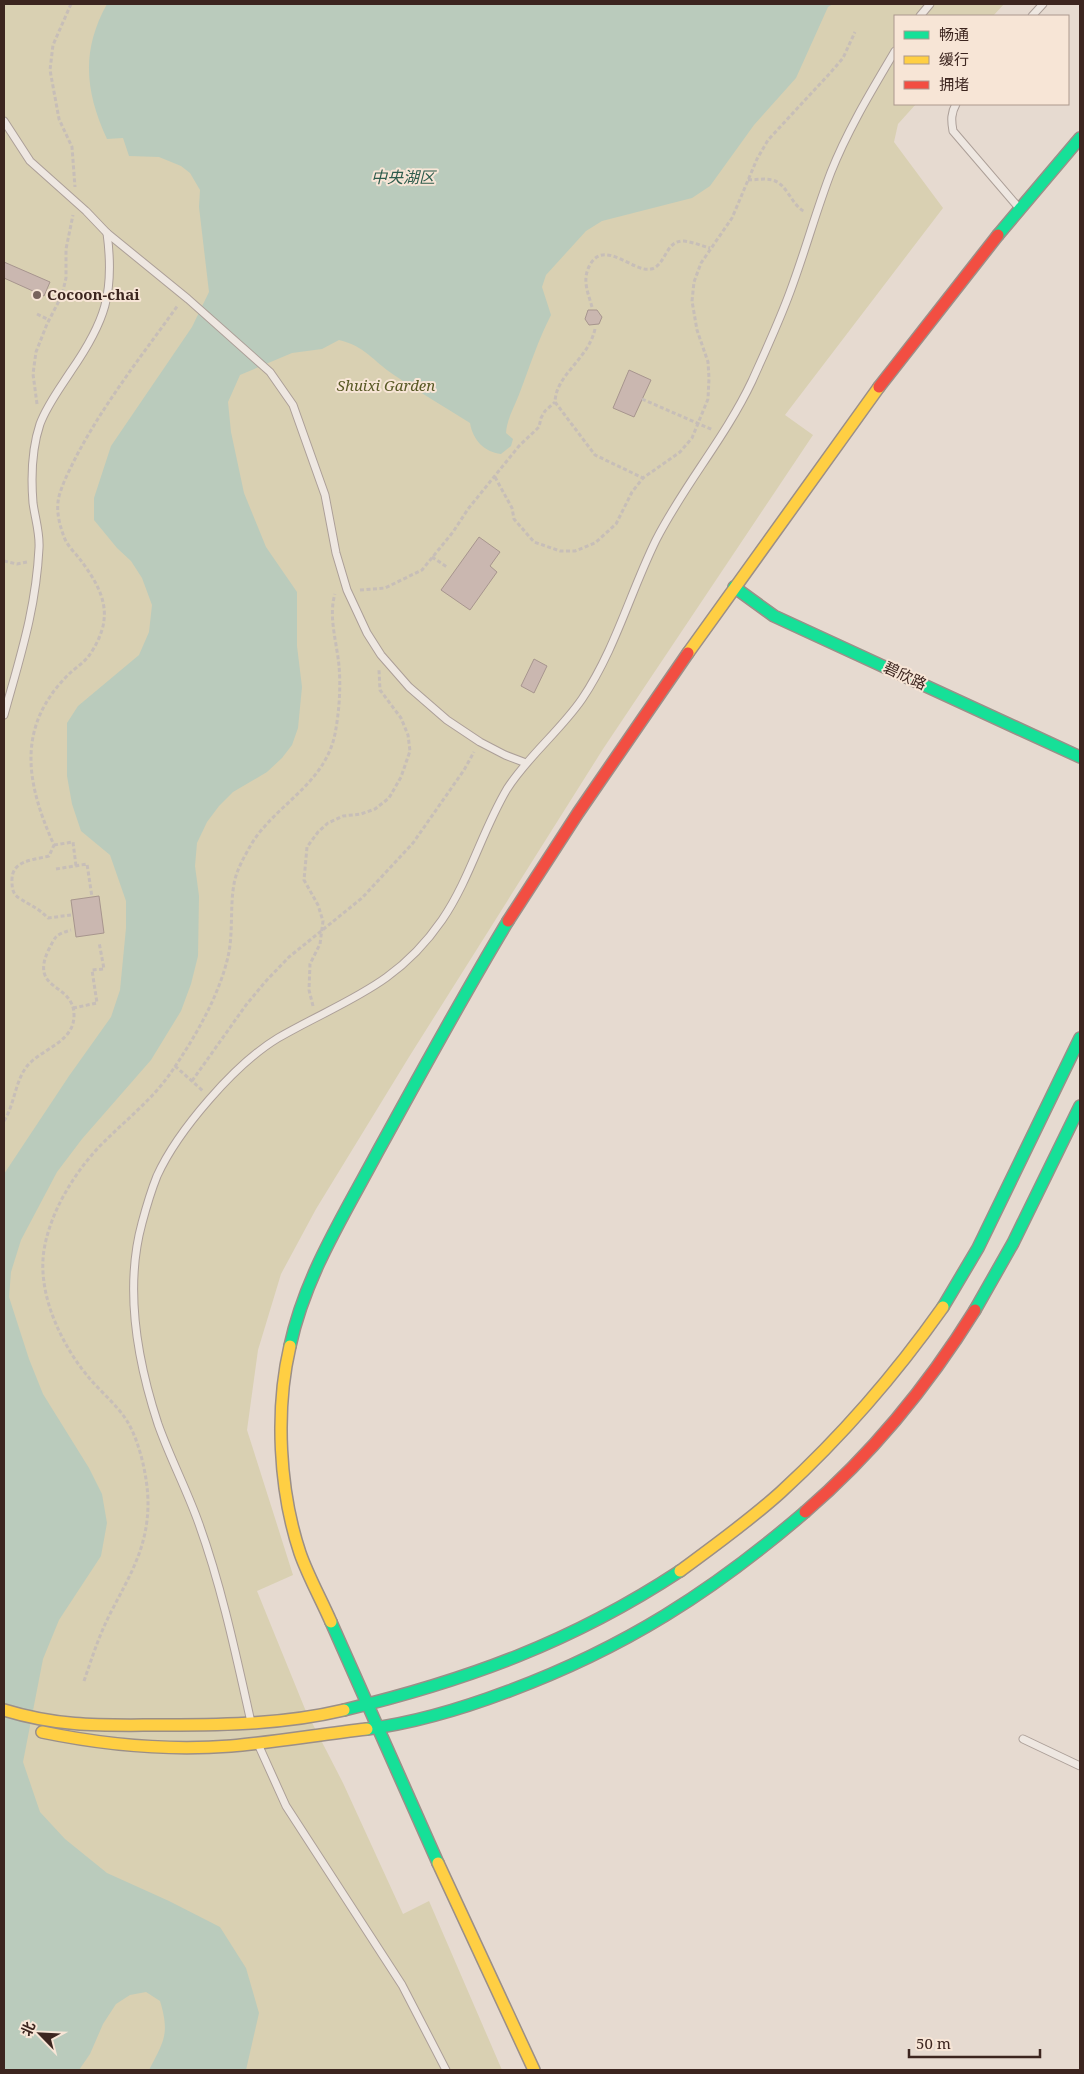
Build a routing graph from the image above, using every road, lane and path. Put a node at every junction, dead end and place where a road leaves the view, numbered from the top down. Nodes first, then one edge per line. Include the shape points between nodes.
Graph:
1 (71, 4) edge
2 (930, 4) edge
3 (1043, 4) edge
4 (921, 15) edge
5 (1033, 15) edge
6 (855, 32) dead end
7 (894, 53) edge
8 (955, 105) edge
9 (4, 121) edge
10 (1080, 138) edge
11 (1080, 152) edge
12 (748, 180) junction
13 (75, 200) junction
14 (1023, 212) junction
15 (818, 213) junction
16 (107, 233) junction
17 (710, 248) junction
18 (186, 298) junction
19 (592, 307) dead end
20 (37, 314) dead end
21 (49, 320) junction
22 (595, 329) dead end
23 (642, 399) dead end
24 (555, 402) junction
25 (43, 418) junction
26 (699, 424) junction
27 (722, 434) junction
28 (495, 477) junction
29 (643, 478) junction
30 (432, 557) junction
31 (38, 558) junction
32 (4, 560) edge
33 (447, 567) dead end
34 (740, 585) junction
35 (347, 590) junction
36 (381, 654) junction
37 (4, 715) edge
38 (480, 742) junction
39 (1080, 746) edge
40 (1080, 757) edge
41 (526, 762) junction
42 (54, 845) junction
43 (76, 866) junction
44 (56, 869) dead end
45 (92, 897) dead end
46 (71, 915) dead end
47 (71, 930) dead end
48 (321, 931) junction
49 (99, 942) dead end
50 (73, 1008) junction
51 (322, 1016) junction
52 (1080, 1038) edge
53 (175, 1066) dead end
54 (192, 1081) junction
55 (211, 1098) junction
56 (1080, 1106) edge
57 (4, 1120) edge
58 (372, 1703) junction
59 (4, 1710) edge
60 (382, 1727) junction
61 (29, 1729) dead end
62 (254, 1733) junction
63 (1023, 1739) dead end
64 (1080, 1766) edge
65 (446, 2070) edge
66 (534, 2070) edge
67 (545, 2070) edge

1 - 13 path via 54,46 50,70 59,119 72,147
2 - 4 lane
3 - 5 lane
6 - 12 path via 843,58 768,140
7 - 15 lane via 860,110 831,172
8 - 14 lane via 951,120 954,131
9 - 13 lane via 30,161
10 - 14 street
11 - 14 street
12 - 15 path via 772,179 779,183 798,208
12 - 17 path via 732,218
13 - 16 lane
13 - 21 path via 66,249 66,278 62,295
14 - 34 street
15 - 27 lane via 772,338 741,403
16 - 18 lane
16 - 25 lane via 111,260 110,289 102,318
17 - 19 path via 676,242 656,267 649,270 608,255 597,258 592,261 585,280
17 - 26 path via 694,282 692,301 697,330 708,362 708,399
18 - 35 lane via 270,372 293,405 325,495
18 - 42 path via 104,409 59,494 57,515 65,540 91,573 101,596 104,619 98,640 87,658 52,691 33,731 30,761 33,784 43,821
20 - 21 path
21 - 25 path via 36,352 33,374 37,405
22 - 24 path via 585,352 555,391
23 - 26 path
24 - 28 path
24 - 29 path via 596,454
25 - 31 lane via 33,464 33,502 40,546
26 - 27 path
26 - 29 path via 680,452
27 - 41 lane via 657,538 597,675 578,704
28 - 29 path via 512,508 514,519 525,532 534,542 560,551 586,547 607,533 616,524
28 - 30 path
30 - 33 path
30 - 35 path via 422,570 385,588
31 - 32 path via 17,564
31 - 37 lane via 25,642
34 - 39 street, 碧欣路 via 779,607
34 - 40 street, 碧欣路 via 774,616
34 - 58 street via 469,1002 336,1247 303,1324 290,1399 289,1437 298,1504 319,1573
35 - 36 lane
36 - 38 lane via 409,687 447,720
36 - 48 path via 380,690 401,718 410,751 401,777 388,798 374,809 328,823 307,847 304,880 318,906
38 - 41 lane
38 - 48 path via 413,843 362,898
41 - 51 lane via 491,818 464,883 423,944 394,974
42 - 43 path via 73,842
42 - 46 path via 49,856 28,860 14,870 13,892 48,918
43 - 44 path
43 - 45 path via 87,864
47 - 50 path via 53,937 43,970 48,981 69,999
48 - 51 path via 320,944 310,964 309,990 314,1007
48 - 54 path via 265,982
49 - 50 path via 104,969 92,970 97,1003
50 - 57 path via 71,1030 23,1071
51 - 55 lane via 275,1040 237,1070
52 - 58 street via 974,1256 949,1298 877,1392 840,1434 768,1504 659,1585 568,1636 480,1672
53 - 54 path
54 - 55 path
55 - 62 lane via 178,1141 158,1176 149,1200 133,1271 135,1325 159,1425 199,1524 228,1617
56 - 60 street via 997,1274 966,1325 906,1407 821,1498 753,1556 705,1590 610,1648 487,1700
58 - 60 street
58 - 62 street via 292,1720
59 - 62 street via 57,1723 199,1726
60 - 62 street via 318,1734
60 - 66 street via 482,1963
60 - 67 street
61 - 62 street via 98,1744 166,1748
62 - 65 lane via 286,1806 402,1985
63 - 64 lane

